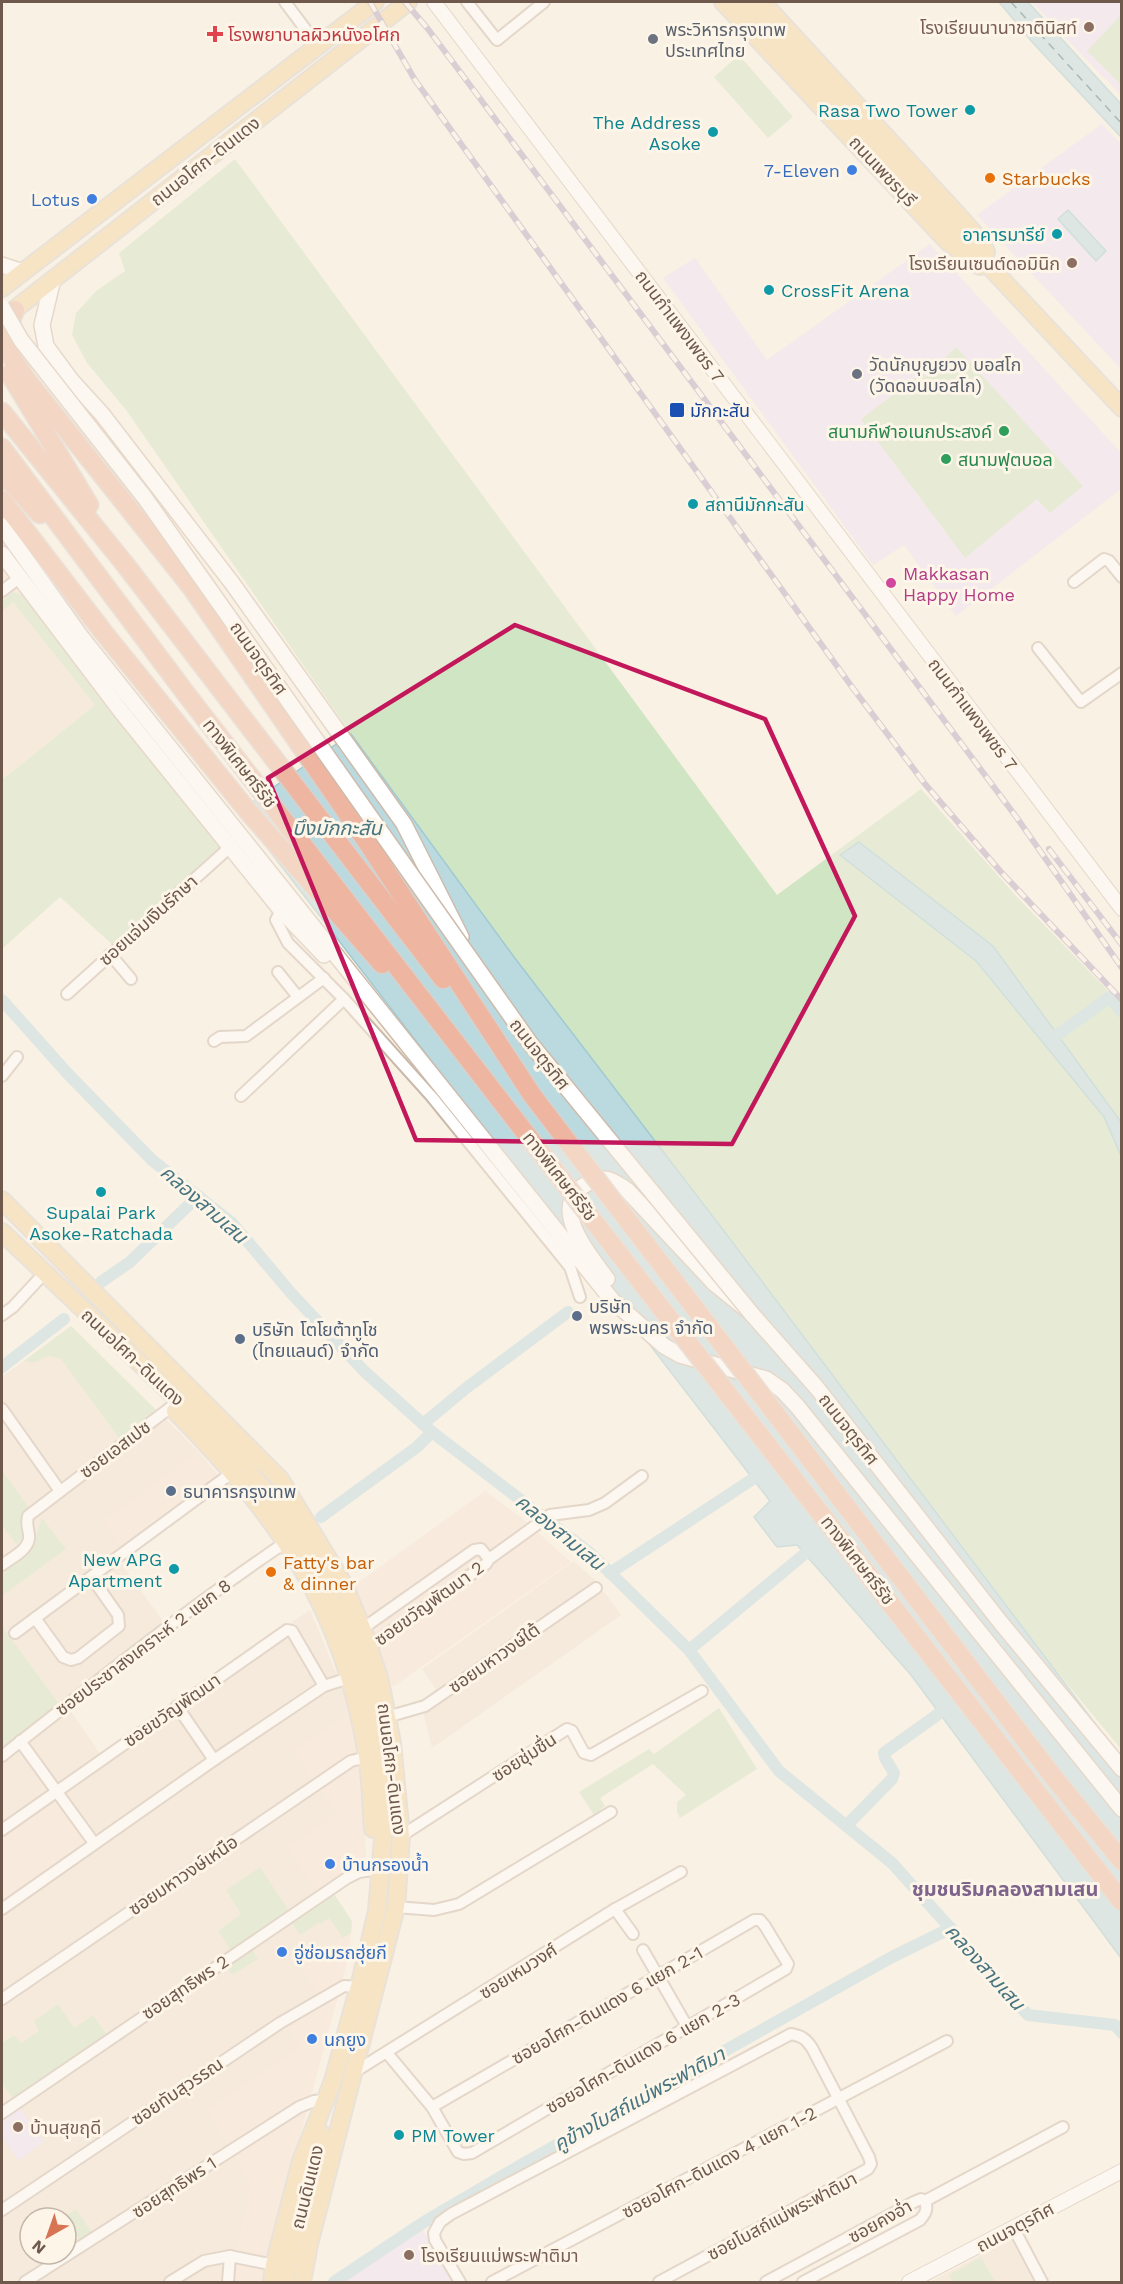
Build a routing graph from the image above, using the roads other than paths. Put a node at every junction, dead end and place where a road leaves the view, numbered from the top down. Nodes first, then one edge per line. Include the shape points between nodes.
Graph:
1 (285, 2) edge
2 (408, 2) edge
3 (434, 2) edge
4 (467, 2) edge
5 (544, 2) edge
6 (723, 2) edge
7 (742, 2) edge
8 (762, 2) edge
9 (366, 4) edge
10 (318, 46) junction
11 (2, 265) edge
12 (23, 272) junction
13 (53, 279) junction
14 (1001, 279) junction
15 (2, 288) edge
16 (6, 312) edge
17 (2, 359) edge
18 (1122, 408) edge
19 (2, 412) edge
20 (2, 448) edge
21 (2, 473) edge
22 (2, 500) edge
23 (2, 526) edge
24 (2, 554) edge
25 (124, 562) junction
26 (96, 575) junction
27 (1122, 577) edge
28 (19, 578) junction
29 (1074, 582) dead end
30 (2, 591) edge
31 (1038, 648) dead end
32 (1122, 673) edge
33 (230, 847) junction
34 (1122, 909) edge
35 (281, 910) junction
36 (110, 954) junction
37 (472, 958) junction
38 (278, 972) dead end
39 (324, 978) junction
40 (131, 979) dead end
41 (67, 994) dead end
42 (298, 997) junction
43 (344, 999) junction
44 (377, 1008) junction
45 (214, 1041) dead end
46 (467, 1056) junction
47 (17, 1057) dead end
48 (2, 1076) edge
49 (532, 1095) junction
50 (241, 1096) dead end
51 (2, 1200) edge
52 (2, 1215) edge
53 (2, 1232) edge
54 (2, 1244) edge
55 (38, 1280) junction
56 (580, 1297) dead end
57 (624, 1311) junction
58 (751, 1313) junction
59 (2, 1315) edge
60 (131, 1329) junction
61 (171, 1407) junction
62 (2, 1409) edge
63 (233, 1472) junction
64 (642, 1476) dead end
65 (60, 1491) junction
66 (286, 1542) junction
67 (489, 1559) junction
68 (2, 1565) edge
69 (92, 1578) junction
70 (596, 1588) dead end
71 (35, 1618) junction
72 (362, 1629) junction
73 (15, 1633) dead end
74 (369, 1647) junction
75 (349, 1678) junction
76 (324, 1686) junction
77 (702, 1691) dead end
78 (177, 1706) junction
79 (387, 1717) junction
80 (20, 1741) junction
81 (2, 1756) edge
82 (368, 1757) junction
83 (214, 1760) junction
84 (1122, 1769) edge
85 (56, 1791) junction
86 (1122, 1809) edge
87 (611, 1812) dead end
88 (2, 1830) edge
89 (401, 1836) junction
90 (94, 1843) junction
91 (1122, 1861) edge
92 (372, 1870) junction
93 (681, 1872) dead end
94 (1122, 1902) edge
95 (396, 1907) junction
96 (615, 1909) junction
97 (2, 1910) edge
98 (633, 1934) dead end
99 (775, 1941) joint
100 (643, 1950) dead end
101 (366, 1958) junction
102 (657, 1975) junction
103 (359, 1987) junction
104 (2, 1999) edge
105 (688, 2028) junction
106 (947, 2041) dead end
107 (387, 2053) junction
108 (356, 2071) junction
109 (328, 2098) junction
110 (838, 2099) junction
111 (432, 2107) junction
112 (2, 2113) edge
113 (1063, 2127) dead end
114 (1122, 2171) edge
115 (925, 2201) junction
116 (2, 2210) edge
117 (1013, 2228) junction
118 (230, 2256) junction
119 (808, 2261) junction
120 (274, 2265) junction
121 (816, 2276) junction
122 (673, 2279) edge
123 (24, 2283) edge
124 (171, 2283) edge
125 (228, 2283) edge
126 (272, 2283) edge
127 (285, 2283) edge
128 (302, 2283) edge
129 (460, 2283) edge
130 (492, 2283) edge
131 (659, 2283) edge
132 (766, 2283) edge
133 (803, 2283) edge
134 (909, 2283) edge
135 (1042, 2283) edge

1 - 10 street
2 - 13 main road, ถนนอโศก-ดินแดง
3 - 34 street, ถนนกำแพงเพชร 7
4 - 5 street via 496,40
6 - 14 main road, ถนนเพชรบุรี via 947,241
7 - 14 main road, ถนนเพชรบุรี
8 - 14 main road, ถนนเพชรบุรี via 974,233
9 - 10 main road, ถนนอโศก-ดินแดง
10 - 12 main road, ถนนอโศก-ดินแดง
11 - 12 main road
12 - 15 main road, ถนนอโศก-ดินแดง
13 - 16 main road, ถนนอโศก-ดินแดง
13 - 37 main road, bridge via 42,325 46,346 232,584 404,824
14 - 18 main road, ถนนเพชรบุรี
16 - 37 main road, ถนนจตุรทิศ, bridge via 21,340 146,498
16 - 49 highway via 5,336 12,358 26,379 192,588 371,849
17 - 25 highway
19 - 25 highway, ทางพิเศษศรีรัช
20 - 26 highway, ทางพิเศษศรีรัช
21 - 26 highway
22 - 46 highway via 247,810
23 - 44 main road, ถนนจตุรทิศ via 82,638
24 - 28 main road
25 - 49 highway, ทางพิเศษศรีรัช
26 - 46 highway, ทางพิเศษศรีรัช
27 - 29 street via 1104,559
28 - 30 street
28 - 33 main road
31 - 32 street via 1080,702
33 - 35 main road
33 - 36 street, ซอยแจ่มเงินรักษา
35 - 39 street via 276,920 288,943
35 - 44 main road
36 - 40 street
36 - 41 street, ซอยแจ่มเงินรักษา
37 - 58 main road, ถนนจตุรทิศ, bridge via 530,1043
38 - 42 street
39 - 42 street
39 - 43 street
42 - 45 street via 246,1036 220,1036
43 - 50 street
43 - 56 street via 432,1097 570,1267
44 - 57 main road, ถนนจตุรทิศ
46 - 94 highway, ทางพิเศษศรีรัช, bridge
47 - 48 street
49 - 91 highway, ทางพิเศษศรีรัช, bridge
51 - 60 main road, ถนนอโศก-ดินแดง
52 - 60 main road, ถนนอโศก-ดินแดง
53 - 101 main road, ถนนอโศก-ดินแดง via 230,1449 281,1510 318,1570 359,1664 378,1743 384,1827 382,1869
54 - 55 main road, ถนนอโศก-ดินแดง
55 - 59 street
55 - 61 main road, ถนนอโศก-ดินแดง
57 - 58 main road, bridge via 572,1226 570,1215 573,1196 601,1178 627,1190 715,1284
57 - 86 main road, ถนนจตุรทิศ, bridge via 680,1355 766,1380 782,1390
58 - 84 main road, ถนนจตุรทิศ via 817,1388 1001,1623
60 - 72 main road, ถนนอโศก-ดินแดง via 280,1479 344,1586
61 - 63 main road, ถนนอโศก-ดินแดง
61 - 65 street, ซอยเอสเปซ
62 - 65 street
63 - 66 main road, ถนนอโศก-ดินแดง
63 - 69 street
64 - 67 street, ซอยขวัญพัฒนา 2 via 589,1510 550,1515
65 - 68 street, ซอยเอสเปซ via 28,1516 28,1544
66 - 75 main road, ถนนอโศก-ดินแดง via 319,1598
66 - 80 street, ซอยประชาสงเคราะห์ 2 แยก 8
67 - 72 street, ซอยขวัญพัฒนา 2 via 481,1549 474,1550
67 - 74 street, ซอยขวัญพัฒนา 2
69 - 71 street
69 - 71 street via 118,1615 119,1626 78,1658 63,1657
70 - 79 street, ซอยมหาวงษ์ใต้ via 425,1706
71 - 73 street
72 - 74 main road, ถนนอโศก-ดินแดง
74 - 79 main road, ถนนอโศก-ดินแดง
75 - 76 street
75 - 82 main road, ถนนอโศก-ดินแดง
76 - 78 street, ซอยขวัญพัฒนา via 292,1631 287,1630
76 - 83 street
77 - 89 street, ซอยชุ่มชื่น via 591,1755 584,1753 567,1729
78 - 83 street
78 - 85 street, ซอยขวัญพัฒนา
79 - 89 main road, ถนนอโศก-ดินแดง
80 - 81 street, ซอยประชาสงเคราะห์ 2 แยก 8
80 - 85 street
82 - 92 main road, ถนนอโศก-ดินแดง
82 - 104 street, ซอยมหาวงษ์เหนือ via 351,1761
83 - 90 street
85 - 88 street, ซอยขวัญพัฒนา
85 - 90 street
87 - 95 street via 459,1904 434,1910
89 - 95 main road, ถนนอโศก-ดินแดง
90 - 97 street
92 - 101 main road, ถนนอโศก-ดินแดง
92 - 112 street, ซอยสุทธิพร 2 via 359,1872 329,1890
93 - 96 street, ซอยเหมวงศ์
95 - 108 main road, ถนนอโศก-ดินแดง
96 - 98 street
96 - 107 street, ซอยเหมวงศ์
99 - 102 street, ซอยอโศก-ดินแดง 6 แยก 2-1 via 760,1920 754,1920
99 - 105 street, ซอยอโศก-ดินแดง 6 แยก 2-3 via 788,1964 786,1969
100 - 102 street
101 - 103 main road, ถนนอโศก-ดินแดง
102 - 105 street
102 - 111 street, ซอยอโศก-ดินแดง 6 แยก 2-1
103 - 109 main road, ถนนอโศก-ดินแดง
103 - 116 street, ซอยทับสุวรรณ via 344,1986 280,2022
105 - 111 street, ซอยอโศก-ดินแดง 6 แยก 2-3 via 472,2153 458,2152
106 - 110 street, ซอยอโศก-ดินแดง 4 แยก 1-2
107 - 108 street, ซอยเหมวงศ์
107 - 111 street
108 - 128 main road, ถนนอโศก-ดินแดง
109 - 120 main road, ถนนอโศก-ดินแดง via 301,2161
109 - 123 street, ซอยสุทธิพร 1 via 299,2108
109 - 127 main road, ถนนดินแดง
110 - 122 street, ซอยโบสถ์แม่พระฟาติมา via 869,2157 868,2169
110 - 129 street via 807,2040 791,2034 440,2222 435,2240
110 - 130 street, ซอยอโศก-ดินแดง 4 แยก 1-2
113 - 115 street
114 - 117 street, ถนนจตุรทิศ
115 - 119 street, ซอยคงอ่ำ via 914,2202
115 - 121 street, ซอยคงอ่ำ via 928,2207 920,2220
117 - 134 street, ถนนจตุรทิศ
117 - 135 street
118 - 120 street
118 - 124 street via 204,2261
118 - 125 street
119 - 121 street
119 - 132 street, ซอยคงอ่ำ
120 - 126 main road, ถนนอโศก-ดินแดง
121 - 133 street, ซอยคงอ่ำ
122 - 131 street, ซอยโบสถ์แม่พระฟาติมา

